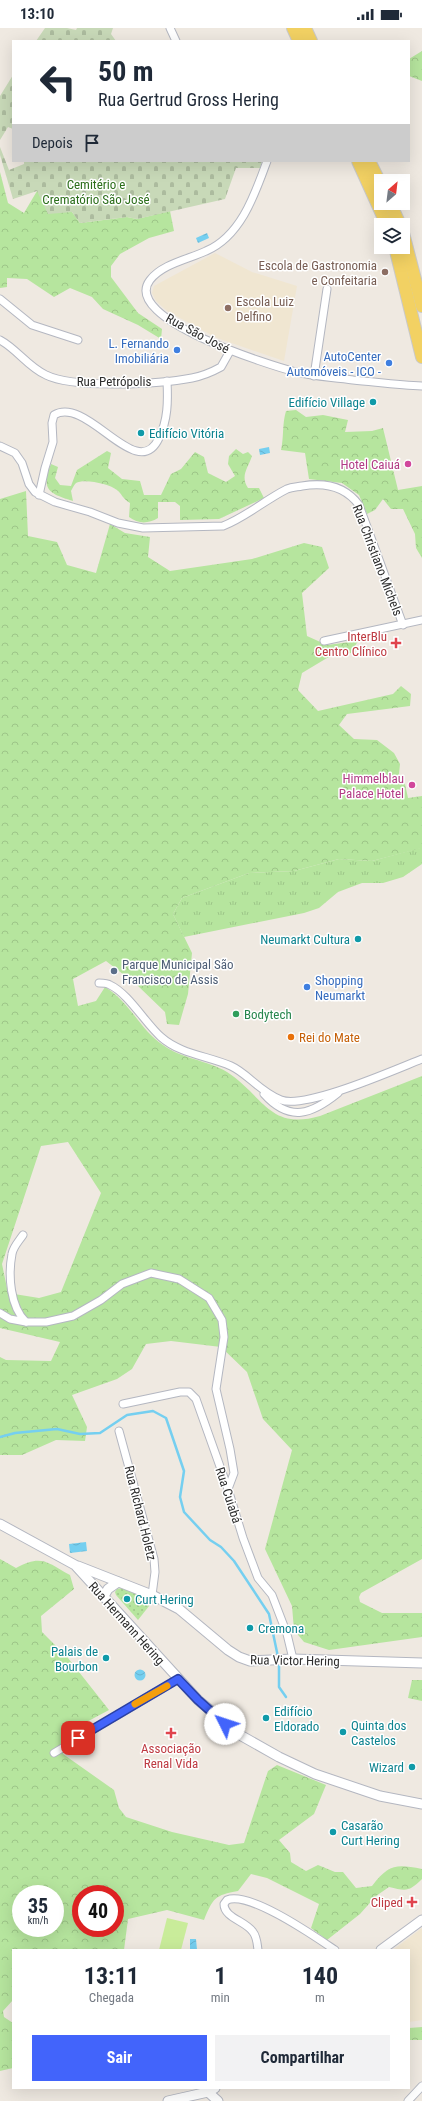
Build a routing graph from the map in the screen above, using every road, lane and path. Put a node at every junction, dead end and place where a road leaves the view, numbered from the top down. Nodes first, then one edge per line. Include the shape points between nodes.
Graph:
1 (170, 28) edge
2 (293, 28) edge
3 (305, 28) edge
4 (176, 40) edge
5 (299, 40) edge
6 (311, 40) edge
7 (267, 162) edge
8 (358, 162) edge
9 (370, 162) edge
10 (376, 174) edge
11 (385, 218) edge
12 (397, 254) edge
13 (410, 254) edge
14 (420, 285) edge
15 (327, 289) dead end
16 (0, 299) edge
17 (422, 306) edge
18 (0, 340) edge
19 (78, 340) dead end
20 (230, 351) junction
21 (422, 357) edge
22 (314, 376) junction
23 (168, 381) junction
24 (422, 386) edge
25 (0, 446) edge
26 (39, 495) junction
27 (422, 620) edge
28 (403, 625) junction
29 (324, 641) dead end
30 (98, 982) dead end
31 (422, 1059) edge
32 (260, 1088) junction
33 (343, 1089) junction
34 (23, 1235) dead end
35 (0, 1313) edge
36 (26, 1322) junction
37 (122, 1404) dead end
38 (120, 1431) dead end
39 (228, 1489) junction
40 (0, 1524) edge
41 (75, 1565) junction
42 (118, 1582) junction
43 (152, 1595) junction
44 (104, 1596) junction
45 (293, 1659) junction
46 (422, 1663) edge
47 (178, 1679) junction
48 (54, 1753) dead end
49 (422, 1804) edge
50 (422, 1920) edge
51 (258, 1949) edge
52 (333, 1949) edge
53 (382, 1949) edge
54 (422, 2086) edge
55 (212, 2090) edge
56 (168, 2101) edge
57 (218, 2101) edge
58 (408, 2101) edge

1 - 4 street
2 - 5 main road
3 - 6 main road
7 - 20 street, Rua São José via 233,232 207,251 158,273 147,287 150,304 158,312 181,327
8 - 11 main road
9 - 10 main road
12 - 21 main road
13 - 14 main road
14 - 17 main road
15 - 22 street
16 - 19 street via 32,325
18 - 23 street, Rua Petrópolis via 54,379 88,384
20 - 22 street, Rua São José
20 - 23 street, Rua Petrópolis via 221,367 193,378
22 - 24 street, Rua São José
23 - 26 street via 166,418 157,443 147,452 121,445 97,424 78,415 54,415 53,442
25 - 26 street via 15,453 22,463 29,484
26 - 28 street, Rua Christiano Michels via 129,526 202,528 234,522 289,488 316,484 331,485 345,491 359,505
27 - 28 street, Rua Christiano Michels
28 - 29 street
30 - 32 street via 111,985 155,1032 174,1046 235,1068
31 - 33 street
32 - 33 street via 282,1100 293,1102 313,1100
32 - 33 street via 280,1107 304,1112 322,1106
34 - 36 street via 12,1253 11,1274 16,1308
35 - 36 street
36 - 39 street via 46,1322 73,1316 102,1300 122,1284 151,1273 179,1279 208,1298 222,1320 223,1332 216,1389 234,1473
37 - 39 street, Rua Cuiabá via 189,1392 196,1399
38 - 43 street, Rua Richard Holetz via 154,1559
39 - 45 street, Rua Cuiabá via 255,1572 272,1596 287,1634
40 - 41 street, Rua Hermann Hering
41 - 42 street, Rua Victor Hering
41 - 44 street, Rua Hermann Hering
42 - 43 street, Rua Victor Hering
42 - 44 street via 108,1589
43 - 45 street, Rua Victor Hering via 179,1609 239,1657 250,1661
44 - 47 street, Rua Hermann Hering
45 - 46 street, Rua Victor Hering
47 - 48 street
47 - 49 street, Rua Hermann Hering via 225,1724 279,1757 359,1790
50 - 53 street
51 - 52 street via 253,1931 226,1912 224,1904 227,1900 241,1898 275,1913
54 - 58 street
55 - 56 street
55 - 57 street

